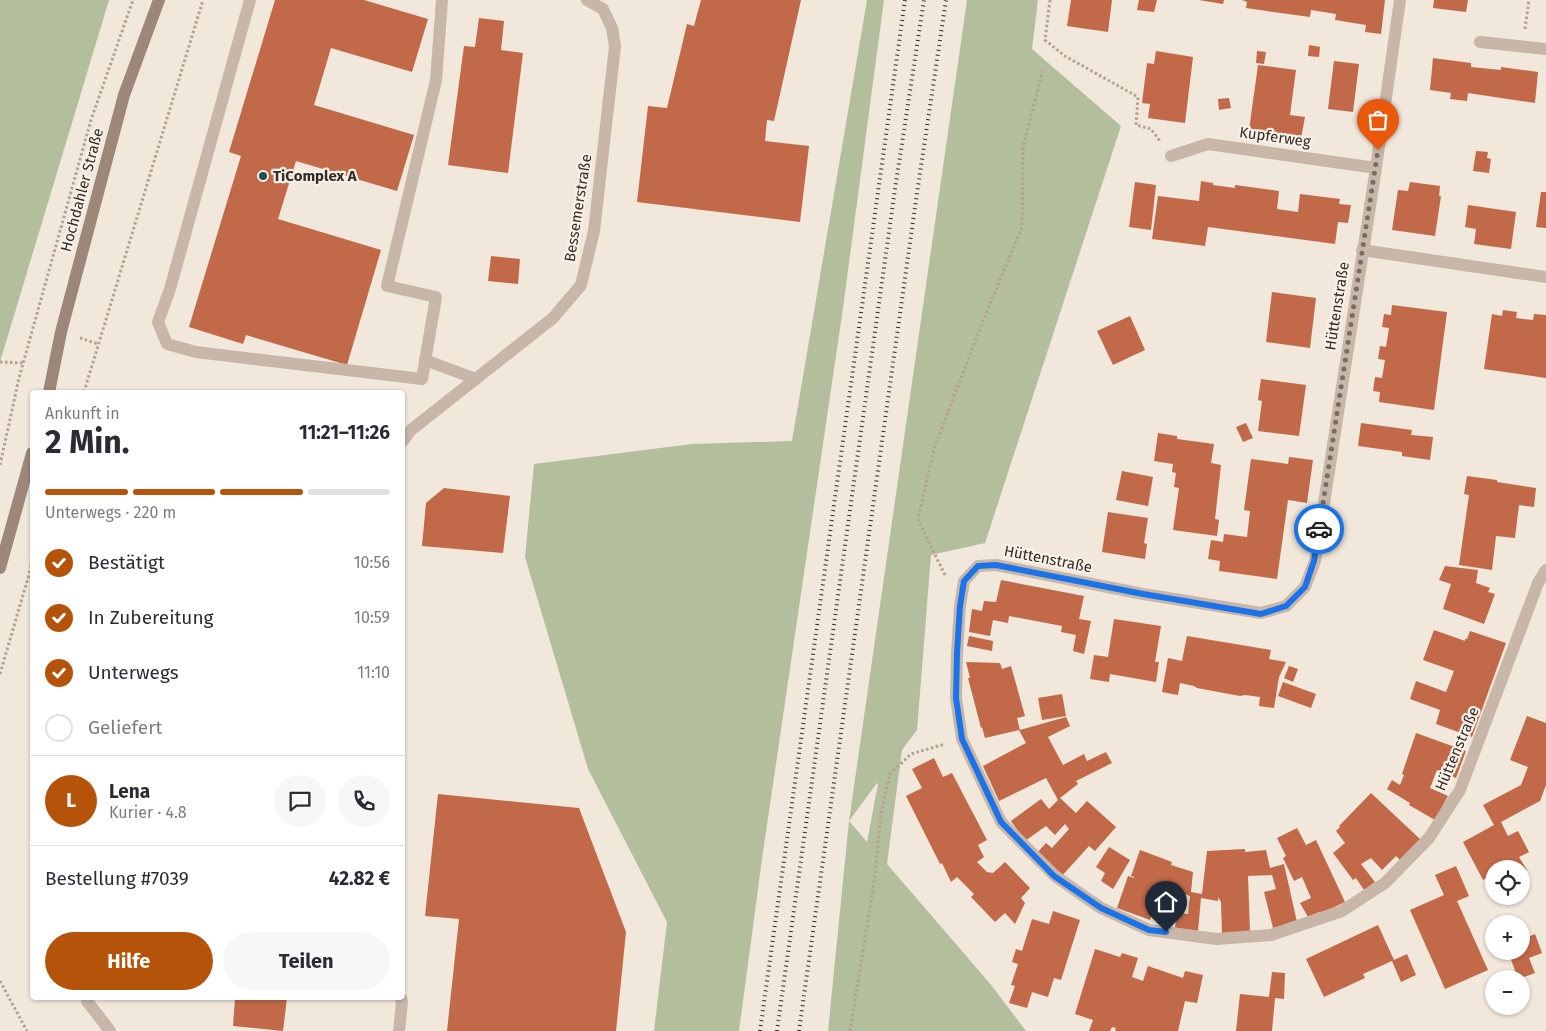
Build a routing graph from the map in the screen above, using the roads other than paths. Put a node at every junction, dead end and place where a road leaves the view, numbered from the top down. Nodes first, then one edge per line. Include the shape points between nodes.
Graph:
1 (159, 0) edge
2 (250, 0) edge
3 (442, 0) edge
4 (587, 0) edge
5 (1400, 0) edge
6 (1480, 42) dead end
7 (1546, 49) edge
8 (1171, 156) road end
9 (1376, 168) junction
10 (1362, 250) junction
11 (1546, 277) edge
12 (425, 360) junction
13 (476, 379) junction
14 (49, 390) edge
15 (405, 438) edge
16 (30, 460) edge
17 (0, 568) edge
18 (1546, 570) edge
19 (402, 1000) edge
20 (87, 1001) dead end
21 (110, 1031) edge
22 (399, 1031) edge

1 - 14 main road, Hochdahler Straße via 124,95 61,332
2 - 12 street via 170,290 158,322 167,344 196,352 422,380
3 - 12 street via 436,80 387,286 436,296
4 - 13 street, Bessemerstraße via 603,9 612,28 615,46 594,231 581,285 553,318
5 - 9 street
6 - 7 street
8 - 9 street, Kupferweg via 1208,144
9 - 10 street
10 - 11 street, Hüttenstraße
10 - 18 street, Hüttenstraße via 1314,561 1305,587 1286,606 1261,614 996,565 978,566 964,581 956,698 962,739 1001,822 1054,876 1101,908 1149,930 1216,940 1271,935 1342,911 1385,883 1429,838 1460,790 1538,583
12 - 13 street
13 - 15 street, Bessemerstraße
16 - 17 main road
19 - 22 street
20 - 21 street

